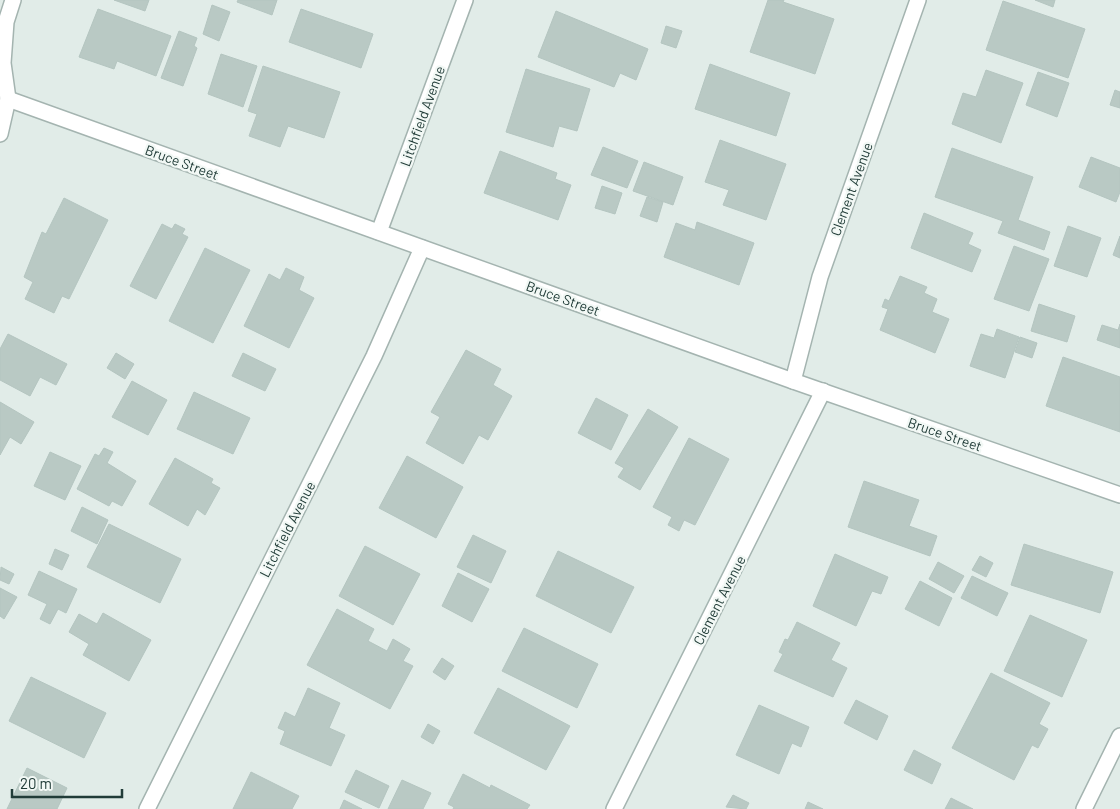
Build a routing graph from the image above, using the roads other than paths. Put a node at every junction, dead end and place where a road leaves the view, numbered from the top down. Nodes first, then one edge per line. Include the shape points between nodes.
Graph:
1 (13, 0) edge
2 (465, 0) edge
3 (918, 0) edge
4 (8, 99) junction
5 (0, 134) edge
6 (379, 232) junction
7 (422, 248) junction
8 (793, 381) junction
9 (823, 391) junction
10 (1120, 495) edge
11 (1120, 736) edge
12 (147, 809) edge
13 (614, 809) edge
14 (1084, 809) edge

1 - 4 street via 6,22 3,62
2 - 6 street, Litchfield Avenue
3 - 8 street, Clement Avenue via 820,277
4 - 5 street
4 - 6 street, Bruce Street
6 - 7 street, Bruce Street
7 - 8 street, Bruce Street
7 - 12 street, Litchfield Avenue via 374,356
8 - 9 street, Bruce Street
9 - 10 street, Bruce Street
9 - 13 street, Clement Avenue
11 - 14 street

